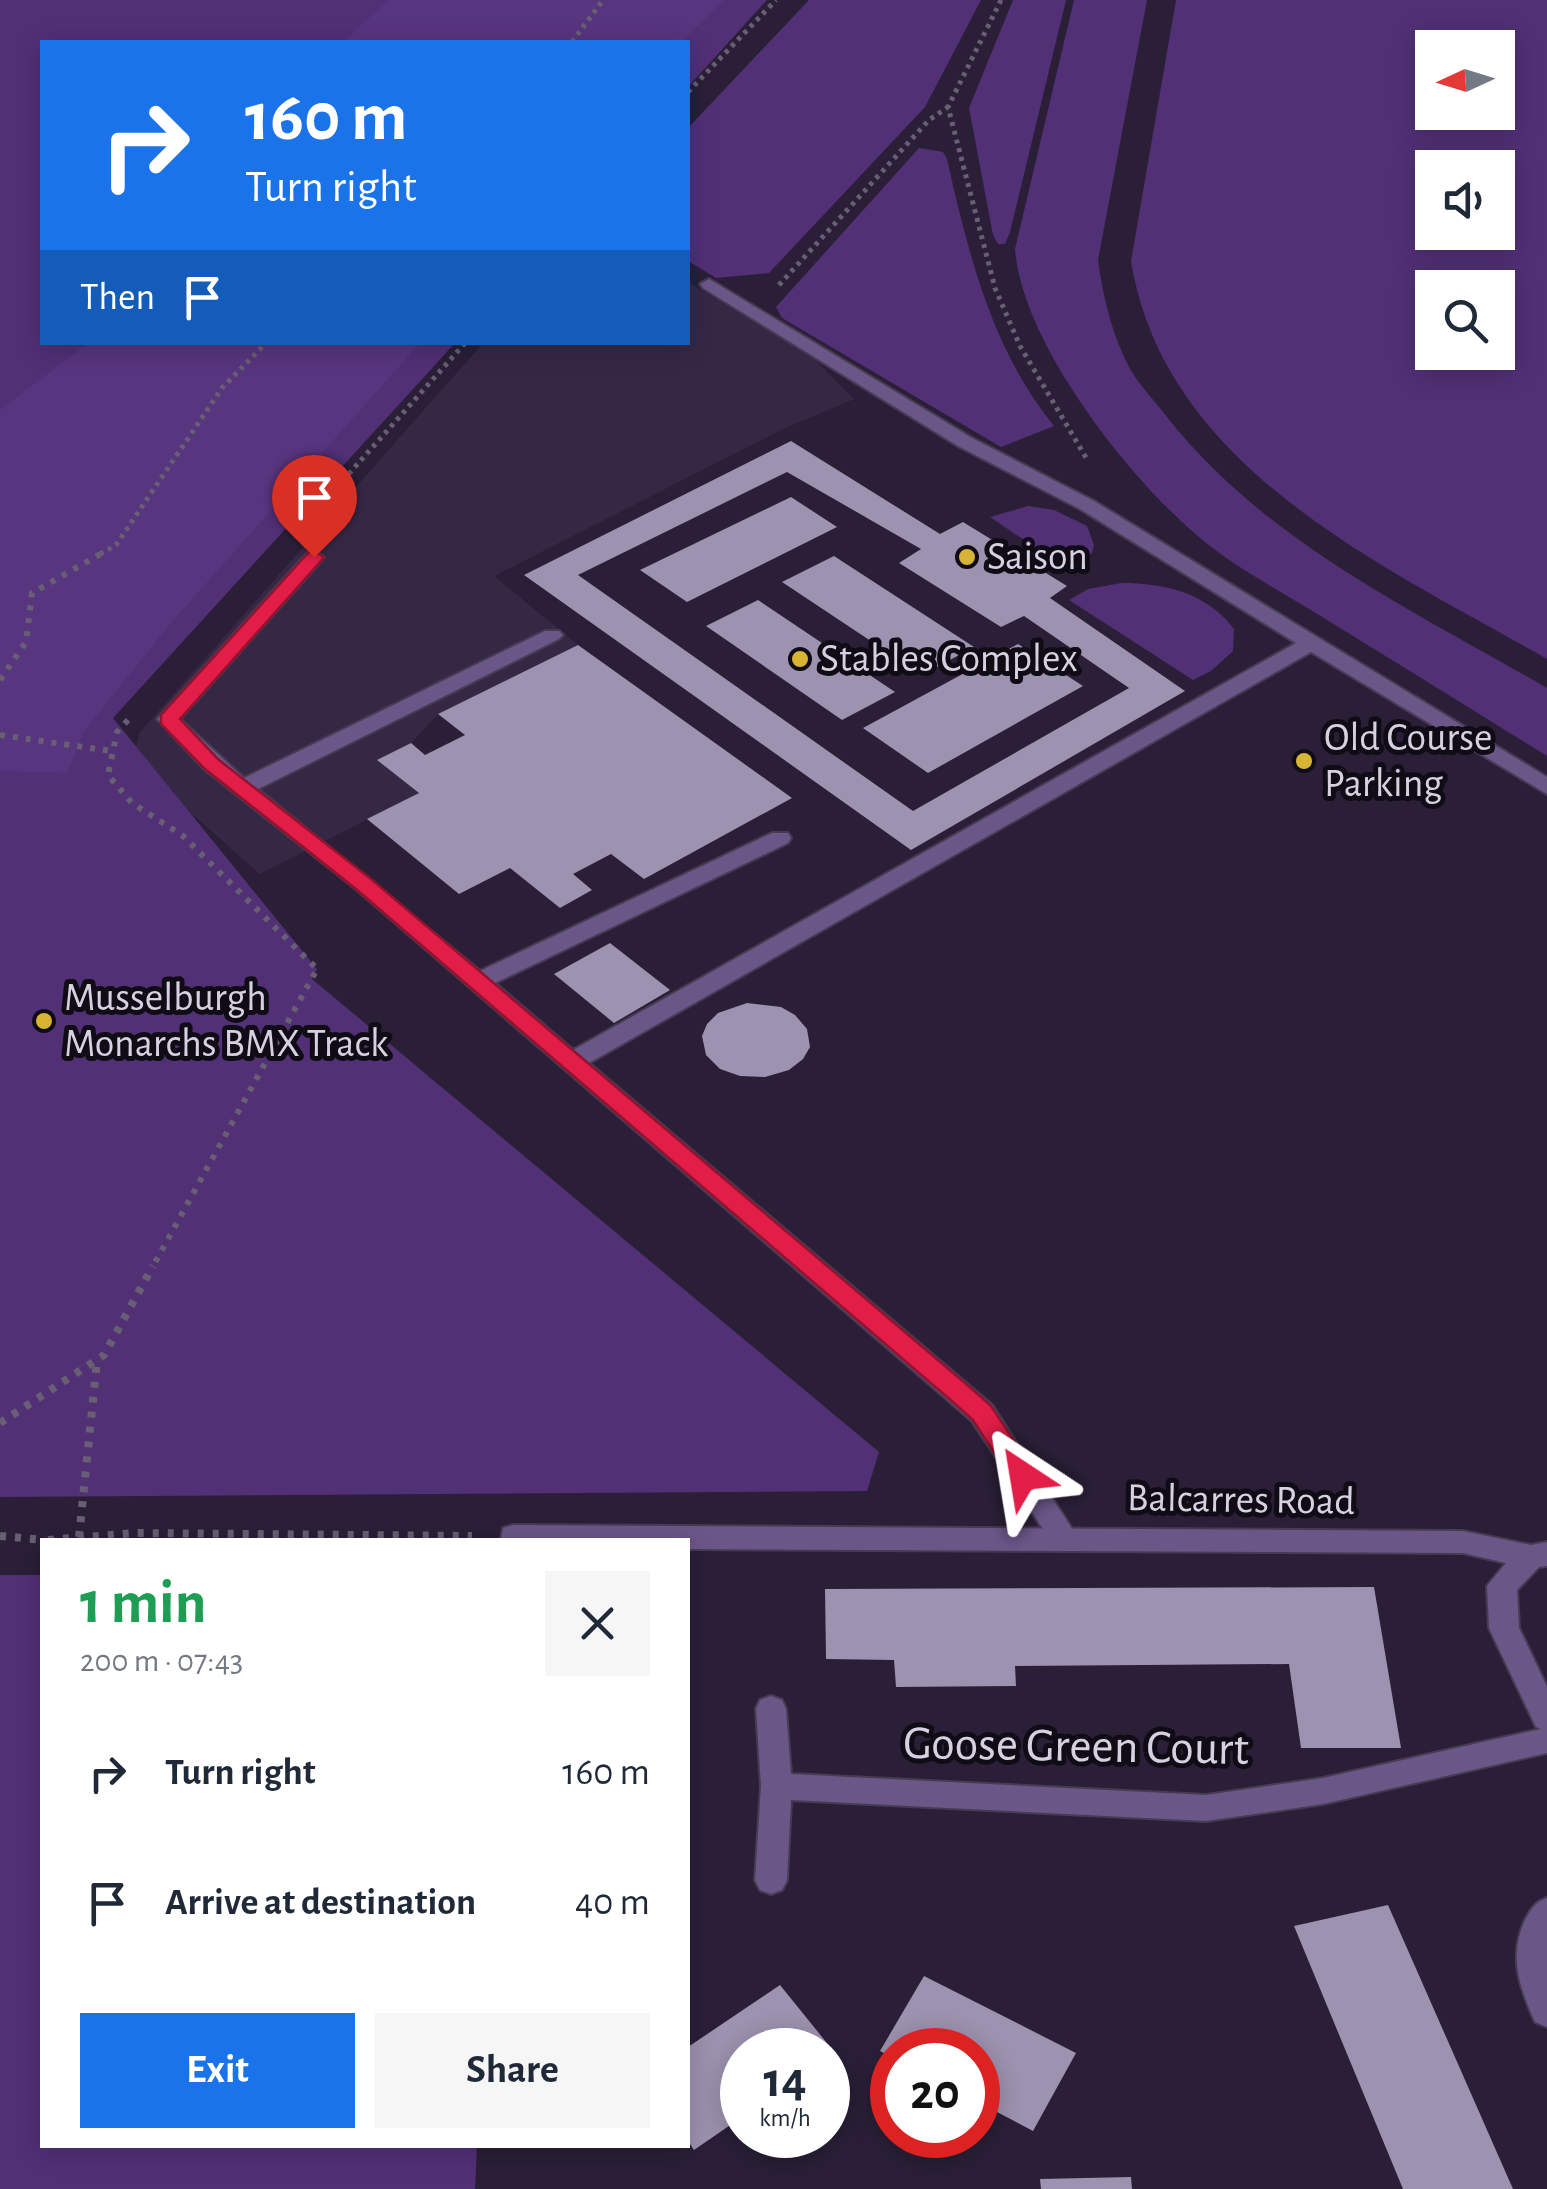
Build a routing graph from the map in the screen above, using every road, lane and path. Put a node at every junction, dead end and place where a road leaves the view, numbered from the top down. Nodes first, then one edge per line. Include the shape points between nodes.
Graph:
1 (603, 0) edge
2 (776, 0) edge
3 (1002, 0) edge
4 (573, 40) edge
5 (690, 90) edge
6 (948, 106) junction
7 (709, 284) dead end
8 (755, 312) junction
9 (264, 345) edge
10 (1096, 472) dead end
11 (314, 557) dead end
12 (552, 635) dead end
13 (1311, 643) junction
14 (0, 680) edge
15 (0, 735) edge
16 (111, 751) dead end
17 (243, 788) junction
18 (1547, 788) edge
19 (780, 838) dead end
20 (201, 853) dead end
21 (477, 982) junction
22 (571, 1062) junction
23 (97, 1360) junction
24 (0, 1423) edge
25 (0, 1536) edge
26 (512, 1536) joint
27 (79, 1537) junction
28 (68, 1538) edge
29 (1064, 1538) junction
30 (40, 1539) edge
31 (1539, 1556) edge
32 (771, 1709) dead end
33 (1547, 1718) edge
34 (1547, 1740) edge
35 (776, 1786) junction
36 (771, 1880) dead end
37 (1547, 1912) edge
38 (1547, 2012) edge

1 - 4 path
2 - 5 path
3 - 6 path
6 - 8 path
6 - 10 path via 995,288 1020,346
7 - 8 street
8 - 13 street
9 - 14 path via 222,388 116,546 32,593 26,642
11 - 17 street via 168,719
12 - 17 street
13 - 18 street
13 - 22 street
15 - 16 path
17 - 21 street
19 - 21 street
20 - 23 path via 318,969
21 - 22 street
22 - 29 street via 982,1413
23 - 24 path
23 - 27 path
25 - 30 path
26 - 27 path
26 - 29 street, Balcarres Road
27 - 28 path
29 - 31 street, Balcarres Road via 1463,1542
31 - 33 street via 1502,1586 1504,1628
32 - 35 street
34 - 35 street, Goose Green Court via 1323,1791 1206,1808
35 - 36 street
37 - 38 street via 1529,1952

